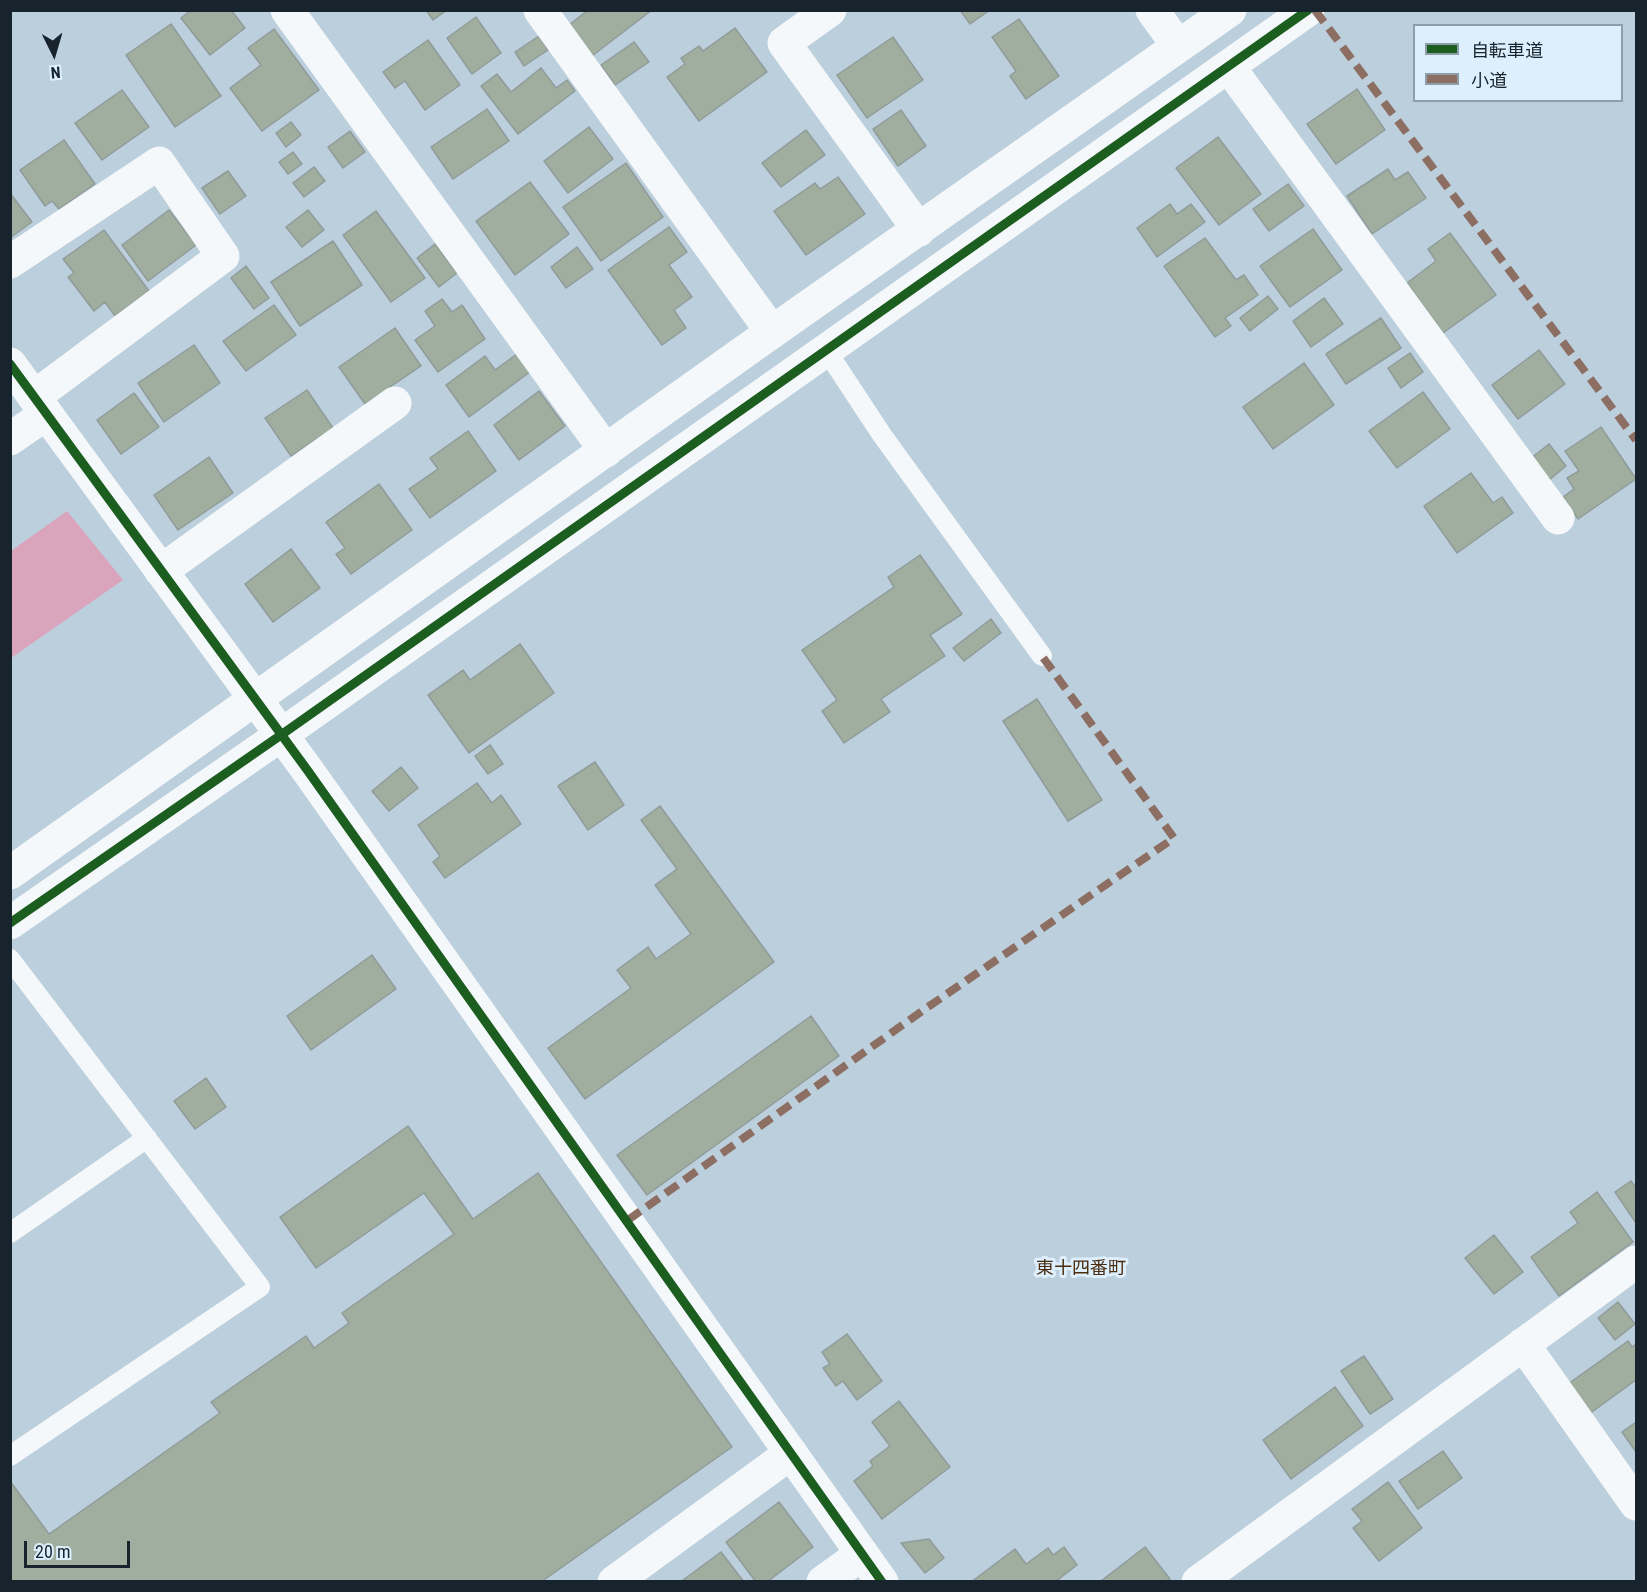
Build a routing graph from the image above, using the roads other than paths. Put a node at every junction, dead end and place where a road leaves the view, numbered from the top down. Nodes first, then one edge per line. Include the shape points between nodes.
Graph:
1 (287, 10) edge
2 (830, 10) edge
3 (1152, 10) edge
4 (1230, 10) edge
5 (1308, 10) edge
6 (541, 11) edge
7 (1178, 46) junction
8 (1228, 67) junction
9 (918, 230) junction
10 (10, 262) edge
11 (772, 332) junction
12 (826, 350) junction
13 (10, 364) edge
14 (395, 403) dead end
15 (40, 405) junction
16 (10, 439) edge
17 (606, 451) junction
18 (1558, 518) dead end
19 (161, 572) junction
20 (1042, 656) dead end
21 (254, 699) junction
22 (281, 735) junction
23 (10, 873) edge
24 (10, 923) edge
25 (10, 959) edge
26 (147, 1138) junction
27 (10, 1233) edge
28 (1636, 1262) edge
29 (1523, 1344) junction
30 (791, 1453) junction
31 (10, 1456) edge
32 (1636, 1504) edge
33 (862, 1554) junction
34 (614, 1581) edge
35 (823, 1581) edge
36 (882, 1581) edge
37 (1198, 1581) edge

1 - 17 street
2 - 9 street via 784,43
3 - 7 street
4 - 7 street
5 - 8 street
6 - 11 street
7 - 9 street
8 - 12 street
8 - 18 street
9 - 11 street
10 - 15 street via 159,163 223,256
11 - 17 street
12 - 20 lane via 882,435
12 - 22 street
13 - 15 street
14 - 19 street
15 - 16 street
15 - 19 street
17 - 21 street
19 - 21 street
21 - 22 street
21 - 23 street
22 - 24 street
22 - 30 street
25 - 26 lane
26 - 27 lane
26 - 31 lane via 260,1287
28 - 29 street
29 - 32 street
29 - 37 street
30 - 33 street
30 - 34 street
33 - 35 street
33 - 36 street

